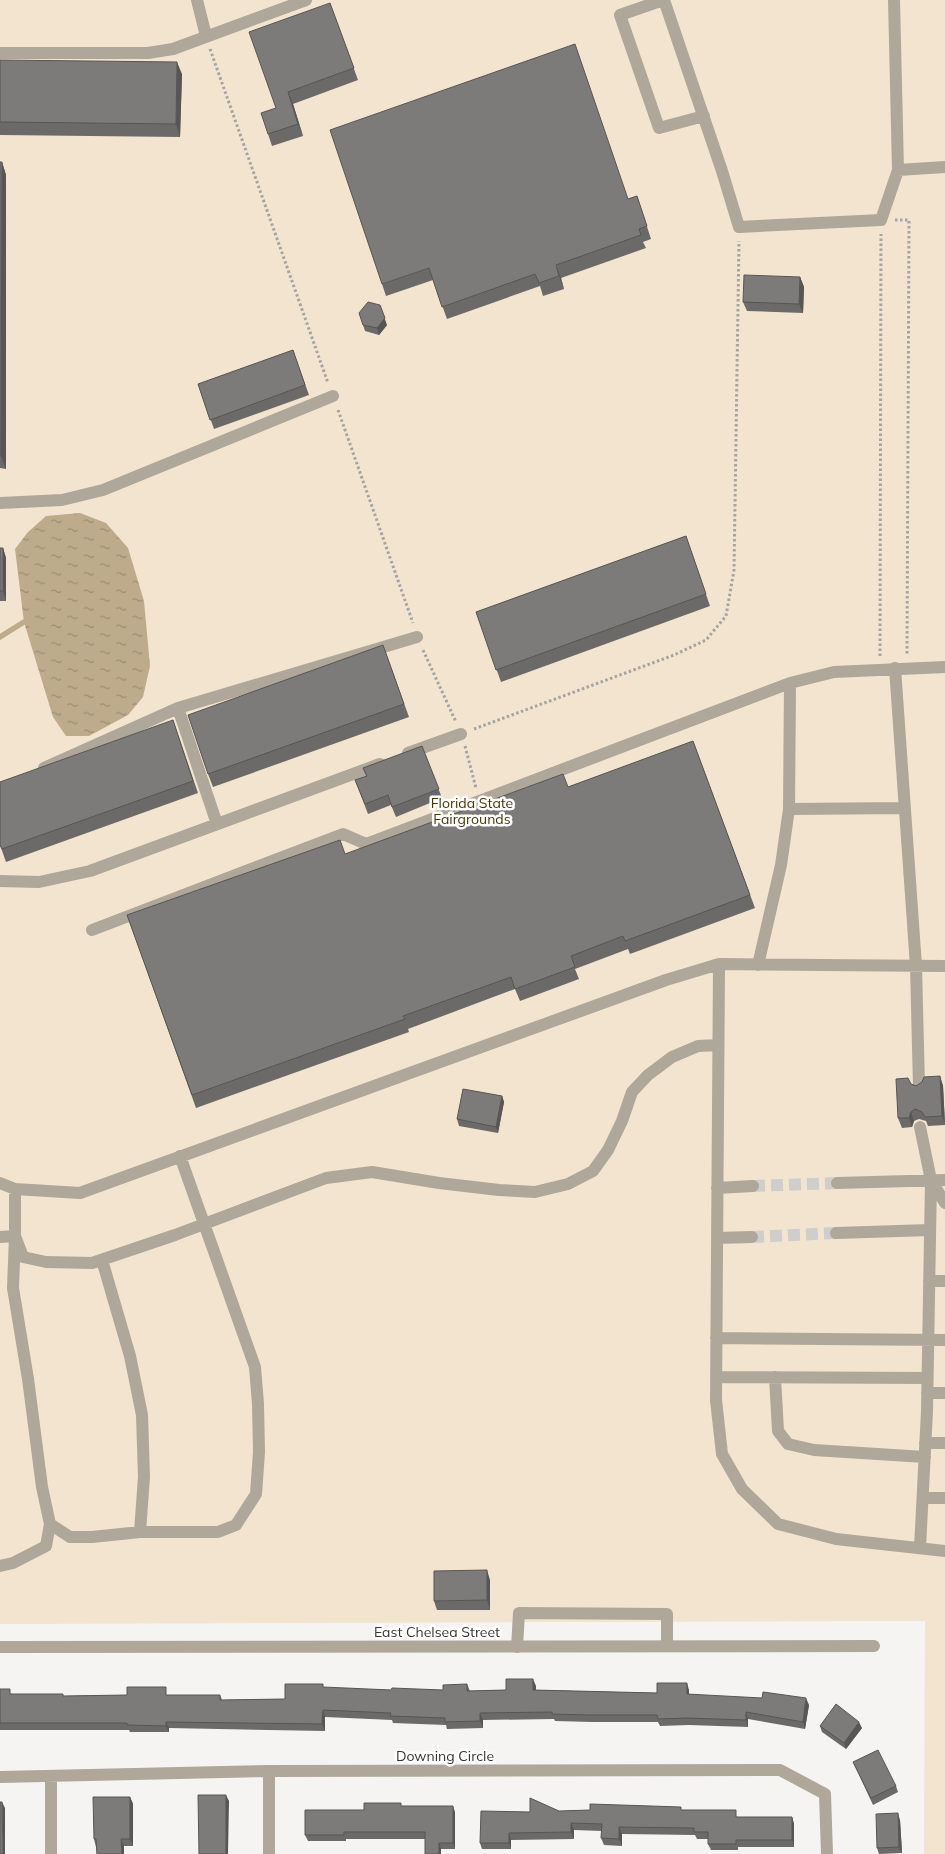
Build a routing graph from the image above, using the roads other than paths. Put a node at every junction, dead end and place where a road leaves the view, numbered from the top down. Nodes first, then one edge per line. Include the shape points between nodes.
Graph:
1 (197, 0) edge
2 (306, 0) edge
3 (664, 0) edge
4 (894, 0) edge
5 (206, 36) junction
6 (0, 53) edge
7 (704, 116) junction
8 (945, 167) edge
9 (898, 170) junction
10 (333, 396) road end
11 (0, 503) edge
12 (418, 637) road end
13 (945, 667) edge
14 (901, 668) junction
15 (790, 683) junction
16 (178, 708) junction
17 (461, 734) road end
18 (32, 772) edge
19 (789, 808) junction
20 (905, 808) junction
21 (217, 824) junction
22 (0, 881) edge
23 (92, 930) dead end
24 (719, 964) junction
25 (758, 965) junction
26 (916, 966) junction
27 (945, 966) edge
28 (718, 1045) junction
29 (919, 1087) edge
30 (920, 1127) dead end
31 (180, 1156) junction
32 (931, 1180) junction
33 (945, 1180) edge
34 (0, 1183) edge
35 (837, 1183) tunnel mouth
36 (753, 1186) tunnel mouth
37 (717, 1188) junction
38 (15, 1189) junction
39 (945, 1203) edge
40 (205, 1224) junction
41 (930, 1230) junction
42 (836, 1234) tunnel mouth
43 (15, 1236) junction
44 (752, 1237) tunnel mouth
45 (0, 1238) edge
46 (717, 1238) junction
47 (102, 1260) junction
48 (945, 1281) edge
49 (929, 1282) junction
50 (716, 1338) junction
51 (928, 1340) junction
52 (945, 1340) edge
53 (716, 1378) junction
54 (775, 1378) junction
55 (927, 1378) junction
56 (927, 1393) junction
57 (945, 1393) edge
58 (925, 1443) junction
59 (945, 1443) edge
60 (925, 1457) junction
61 (923, 1498) junction
62 (945, 1498) edge
63 (50, 1524) junction
64 (140, 1532) junction
65 (920, 1548) junction
66 (945, 1551) edge
67 (0, 1566) edge
68 (517, 1646) junction
69 (667, 1646) junction
70 (874, 1646) dead end
71 (0, 1647) edge
72 (269, 1771) junction
73 (0, 1777) edge
74 (51, 1777) junction
75 (51, 1854) edge
76 (269, 1854) edge
77 (827, 1854) edge

1 - 5 street
2 - 5 street
3 - 7 street
3 - 7 street via 620,15 659,128
4 - 9 street
5 - 6 street via 173,49 148,52
7 - 9 street via 739,227 881,220
8 - 9 street
10 - 11 street via 103,490 62,500
12 - 16 street
13 - 14 street
14 - 15 street via 834,672
14 - 20 street
15 - 19 street
15 - 23 street via 366,844 343,834
16 - 18 street
16 - 21 street
17 - 21 street
19 - 20 street
19 - 25 street via 781,864
20 - 26 street
21 - 22 street via 90,871 39,882
24 - 25 street
24 - 28 street
24 - 31 street via 666,980
25 - 26 street
26 - 27 street
26 - 29 street
28 - 37 street
28 - 40 street via 698,1046 672,1056 648,1075 632,1092 622,1122 594,1171 568,1184 535,1192 499,1190 372,1172 326,1178
30 - 32 street
31 - 38 street via 80,1193
31 - 40 street
32 - 33 street
32 - 35 street
32 - 39 street
32 - 41 street
34 - 38 street
36 - 37 street
37 - 46 street
38 - 43 street
40 - 47 street
40 - 64 street via 255,1367 259,1452 256,1494 236,1525 218,1532
41 - 42 street
41 - 49 street
43 - 45 street
43 - 47 street via 23,1257 46,1262 92,1263
43 - 63 street via 13,1288
44 - 46 street
46 - 50 street
47 - 64 street via 130,1356 142,1414 144,1477
48 - 49 street
49 - 51 street
50 - 51 street
50 - 53 street
51 - 52 street
51 - 55 street
53 - 54 street
53 - 65 street via 722,1454 742,1490 778,1524 836,1539
54 - 55 street
54 - 60 street via 778,1430 788,1444 814,1450
55 - 56 street
56 - 57 street
56 - 58 street
58 - 59 street
58 - 60 street
60 - 61 street
61 - 62 street
61 - 65 street
63 - 64 street via 70,1537
63 - 67 street via 46,1546
65 - 66 street
68 - 69 street, East Chelsea Street
68 - 69 street via 519,1613 667,1614
68 - 71 street, East Chelsea Street
69 - 70 street, East Chelsea Street
72 - 74 street, Downing Circle
72 - 76 street
72 - 77 street, Downing Circle via 780,1770 825,1794
73 - 74 street, Downing Circle
74 - 75 street

